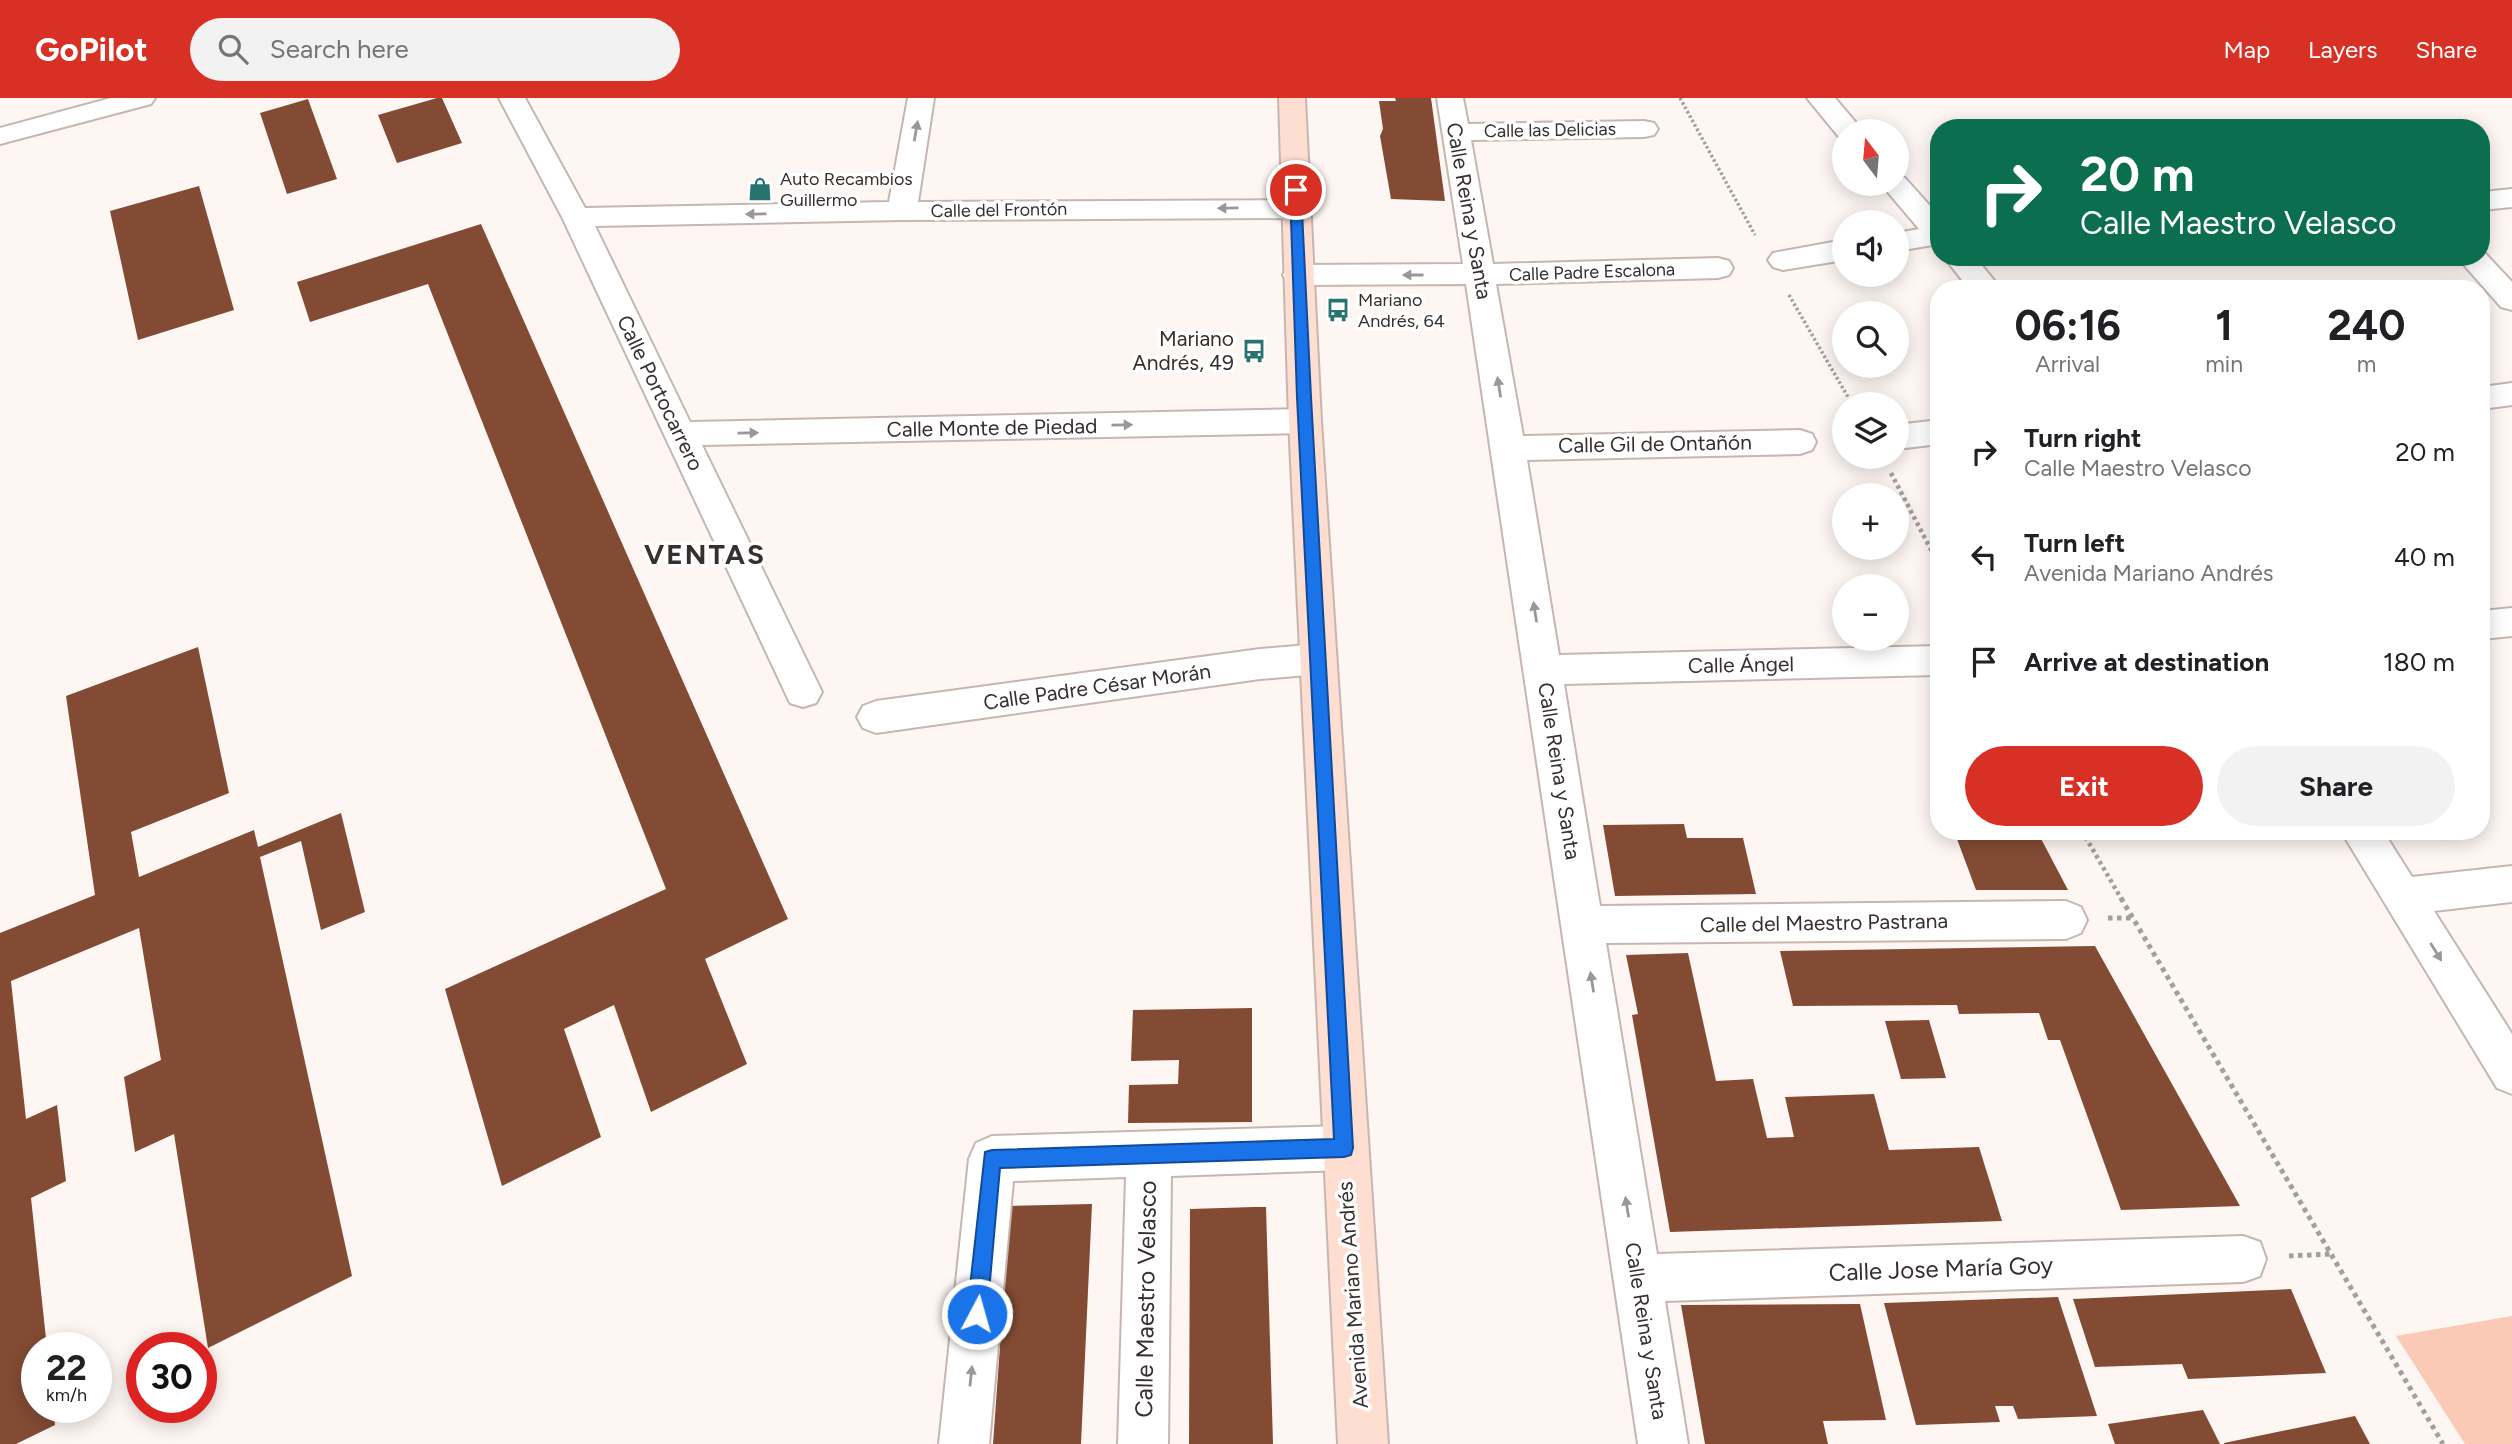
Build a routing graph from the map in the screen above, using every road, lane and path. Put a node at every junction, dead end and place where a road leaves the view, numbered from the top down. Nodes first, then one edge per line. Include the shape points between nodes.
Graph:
1 (142, 98) edge
2 (512, 98) edge
3 (921, 98) edge
4 (1293, 98) edge
5 (1450, 98) edge
6 (1820, 98) edge
7 (1827, 98) edge
8 (1838, 119) edge
9 (1644, 129) dead end
10 (1455, 132) junction
11 (0, 136) edge
12 (1905, 196) edge
13 (2512, 198) edge
14 (2490, 200) edge
15 (1296, 209) junction
16 (902, 211) junction
17 (576, 217) junction
18 (1930, 225) edge
19 (1930, 236) edge
20 (1909, 240) edge
21 (1832, 252) edge
22 (1783, 260) dead end
23 (1967, 266) edge
24 (2480, 266) edge
25 (1718, 268) dead end
26 (1298, 275) junction
27 (1481, 275) junction
28 (1978, 280) edge
29 (2512, 300) edge
30 (2512, 394) edge
31 (2490, 397) edge
32 (1305, 421) junction
33 (1930, 433) edge
34 (680, 434) junction
35 (1909, 436) edge
36 (1800, 442) dead end
37 (1509, 448) junction
38 (1888, 469) dead end
39 (1930, 548) edge
40 (2512, 622) edge
41 (2490, 624) edge
42 (1318, 659) junction
43 (1930, 660) edge
44 (1544, 670) junction
45 (803, 692) dead end
46 (876, 717) dead end
47 (2087, 840) edge
48 (2366, 840) edge
49 (2512, 884) edge
50 (2401, 897) junction
51 (2066, 920) dead end
52 (1583, 925) junction
53 (2512, 1073) edge
54 (1344, 1148) junction
55 (1149, 1155) junction
56 (2243, 1259) dead end
57 (1639, 1278) junction
58 (964, 1444) edge
59 (1143, 1444) edge
60 (1363, 1444) edge
61 (1663, 1444) edge
62 (2442, 1444) edge

1 - 11 street
2 - 17 street, Calle Portocarrero
16 -> 3 street
4 - 15 main road, Avenida Mariano Andrés
5 - 10 street, Calle Reina y Santa
6 - 7 street
6 - 8 street
9 - 10 street, Calle las Delicias
10 - 27 street, Calle Reina y Santa
12 - 18 street
13 - 14 street
15 -> 16 street, Calle del Frontón
15 - 26 main road, Avenida Mariano Andrés
16 -> 17 street, Calle del Frontón
17 - 34 street, Calle Portocarrero
19 - 20 street
21 - 22 street
23 - 28 street
24 - 29 street
25 - 27 street, Calle Padre Escalona
27 -> 26 street, Calle Padre Escalona
26 - 32 main road, Avenida Mariano Andrés
37 -> 27 street, Calle Reina y Santa
30 - 31 street
34 -> 32 street, Calle Monte de Piedad
32 - 42 main road, Avenida Mariano Andrés
33 - 35 street
34 - 45 street, Calle Portocarrero
36 - 37 street, Calle Gil de Ontañón
44 -> 37 street, Calle Reina y Santa
38 - 39 path
40 - 41 street
42 - 46 street, Calle Padre César Morán
42 - 54 main road, Avenida Mariano Andrés
43 - 44 street, Calle Ángel
44 - 52 street, Calle Reina y Santa
47 - 62 path
48 - 50 street
49 - 50 street
50 -> 53 street
51 - 52 street, Calle del Maestro Pastrana
57 -> 52 street, Calle Reina y Santa
54 - 55 street, Calle Maestro Velasco
54 - 60 main road, Avenida Mariano Andrés
58 -> 55 street, Calle Maestro Velasco via 992,1159
55 - 59 street, Calle Maestro Velasco
56 - 57 street, Calle Jose María Goy
57 - 61 street, Calle Reina y Santa

